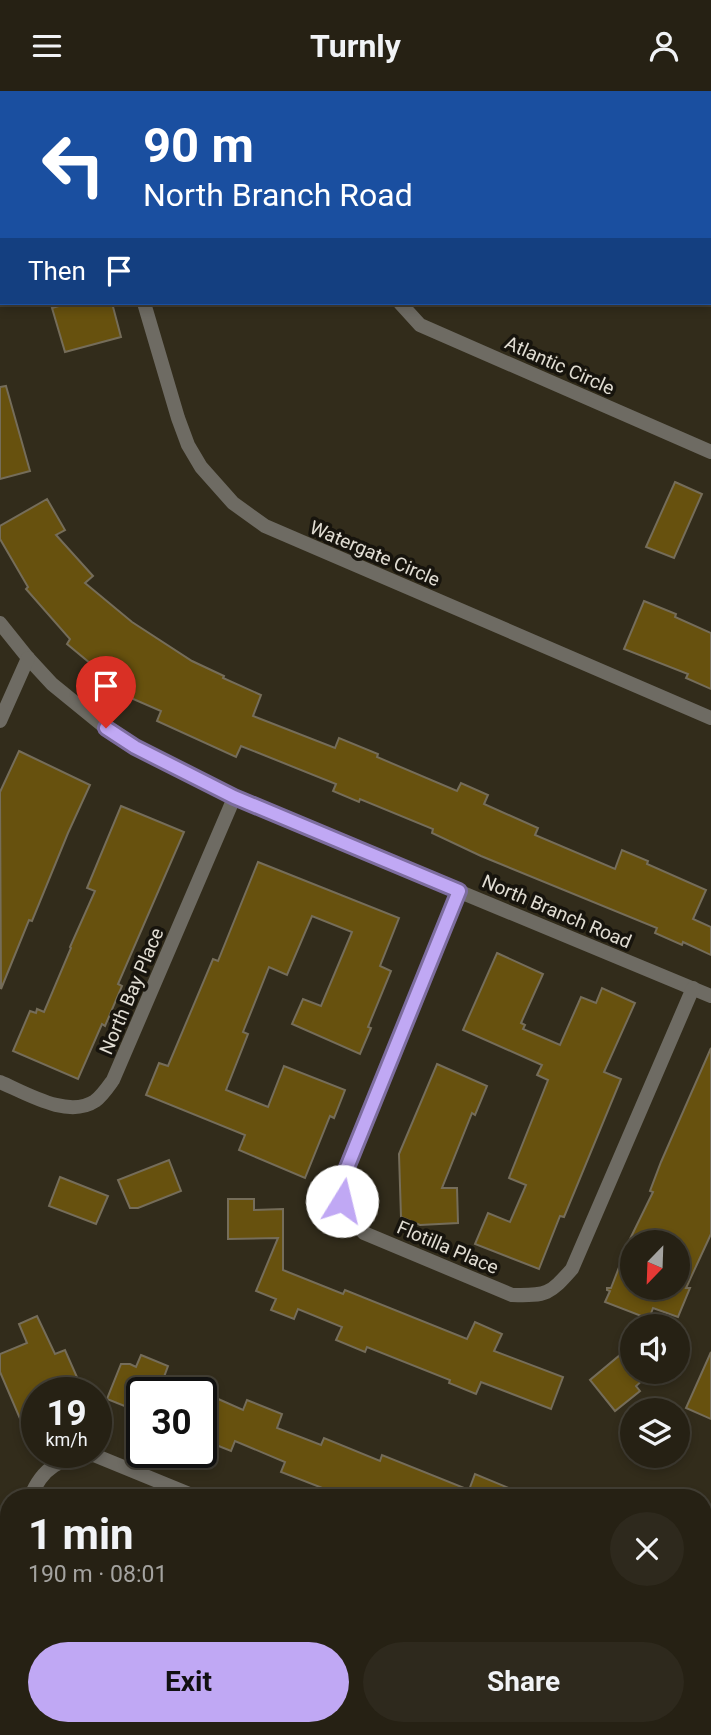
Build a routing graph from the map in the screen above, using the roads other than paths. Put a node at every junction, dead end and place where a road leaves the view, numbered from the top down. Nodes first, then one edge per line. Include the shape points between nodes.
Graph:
1 (145, 305) edge
2 (402, 305) edge
3 (711, 452) edge
4 (0, 623) edge
5 (28, 658) junction
6 (711, 717) edge
7 (0, 721) edge
8 (234, 797) junction
9 (459, 891) junction
10 (693, 988) junction
11 (711, 996) edge
12 (0, 1082) edge
13 (35, 1489) edge
14 (177, 1489) edge

1 - 6 street, Watergate Circle via 188,445 233,503 265,526
2 - 3 street, Atlantic Circle via 420,325
4 - 5 street, North Branch Road
5 - 7 street
5 - 8 street, North Branch Road via 106,728
8 - 9 street, North Branch Road
8 - 12 street, North Bay Place via 113,1080 97,1100 83,1107 58,1106
9 - 10 street, North Branch Road
9 - 10 street, Flotilla Place via 344,1175 342,1201 364,1233 512,1295 538,1296 554,1289 572,1269
10 - 11 street, North Branch Road
13 - 14 street via 57,1463 93,1455

